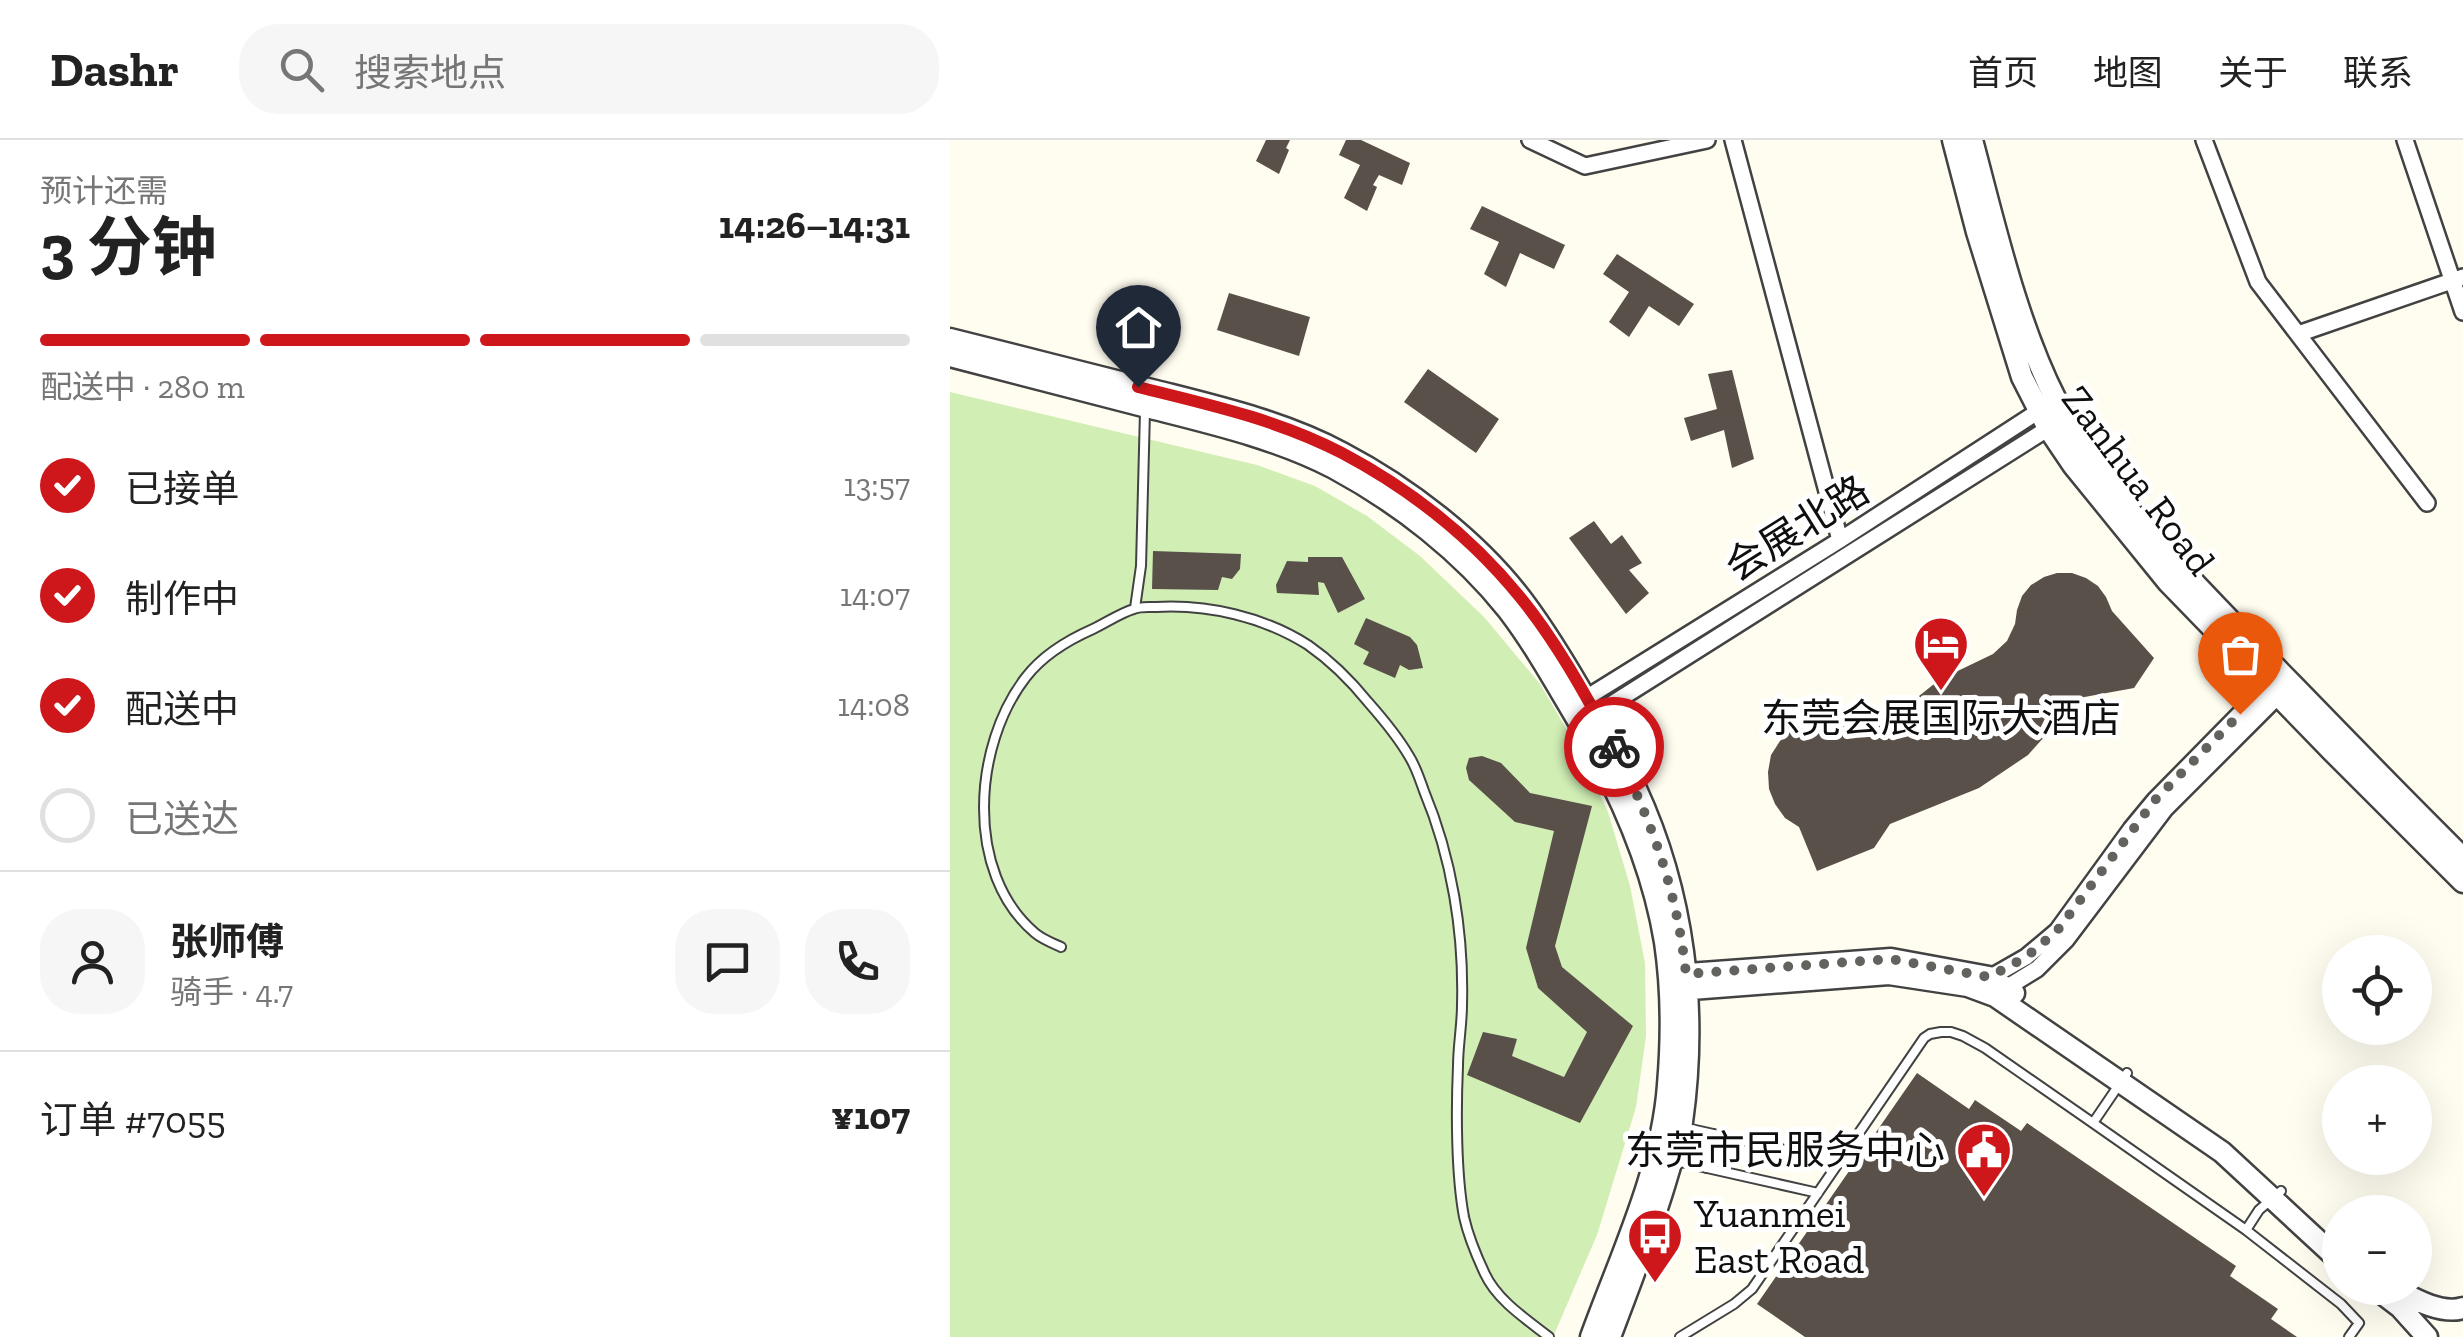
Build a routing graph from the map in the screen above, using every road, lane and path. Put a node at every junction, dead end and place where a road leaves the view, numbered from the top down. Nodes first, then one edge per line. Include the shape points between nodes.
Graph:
1 (1530, 140) edge
2 (1707, 140) edge
3 (1733, 140) edge
4 (1953, 140) edge
5 (1972, 140) edge
6 (2204, 140) edge
7 (2405, 140) edge
8 (2458, 279) edge
9 (2463, 312) edge
10 (2298, 334) junction
11 (950, 338) edge
12 (950, 356) edge
13 (1144, 406) junction
14 (2052, 414) junction
15 (2427, 503) dead end
16 (1840, 540) junction
17 (1135, 608) junction
18 (2279, 684) junction
19 (1583, 711) junction
20 (2463, 858) edge
21 (2463, 882) edge
22 (1061, 948) dead end
23 (1679, 982) junction
24 (1992, 987) junction
25 (2124, 1078) junction
26 (2093, 1123) junction
27 (1681, 1127) junction
28 (1714, 1134) junction
29 (1672, 1160) junction
30 (1839, 1162) junction
31 (1706, 1168) junction
32 (1818, 1193) junction
33 (2277, 1195) junction
34 (2246, 1230) junction
35 (2322, 1230) edge
36 (2322, 1241) edge
37 (2399, 1305) edge
38 (2430, 1305) edge
39 (2463, 1308) edge
40 (1548, 1337) edge
41 (1590, 1337) edge
42 (1610, 1337) edge
43 (1680, 1337) edge
44 (2349, 1337) edge
45 (2426, 1337) edge

1 - 2 street via 1584,166
3 - 16 street
4 - 14 street, Zanhua Road via 2022,377
5 - 14 street, Zanhua Road
6 - 10 street via 2258,282
7 - 8 street
8 - 9 street
8 - 10 street
10 - 15 street
11 - 19 street via 1263,420 1340,452 1418,500 1485,559 1554,645
12 - 13 street
13 - 17 lane
13 - 19 street via 1292,450 1407,514 1506,608
14 - 16 street, 会展北路
14 - 18 street, Zanhua Road via 2093,491 2168,582
14 - 19 street, 会展北路
16 - 19 street, 会展北路
17 - 22 lane via 1044,658 1012,700 988,758 984,830 992,864 1019,918
17 - 40 lane via 1211,610 1258,621 1307,645 1350,680 1411,758 1447,853 1456,908 1464,1219 1486,1277
18 - 20 street, Zanhua Road
18 - 21 street, Zanhua Road
18 - 24 street via 2155,800 2057,931
19 - 23 street via 1636,790 1656,839 1682,938
23 - 24 street via 1891,959
23 - 27 street via 1686,1074
23 - 41 street via 1663,1126
24 - 25 street
25 - 26 lane
25 - 33 street via 2230,1145
26 - 30 lane via 1985,1048 1951,1032 1930,1034
26 - 34 lane
27 - 28 lane
27 - 29 street
28 - 30 lane
28 - 31 lane
29 - 31 lane
29 - 42 street
30 - 32 lane
31 - 32 lane
32 - 43 lane via 1744,1298
33 - 34 lane
33 - 35 street
33 - 36 street
34 - 44 lane via 2341,1304 2359,1323
37 - 45 street
38 - 39 street

